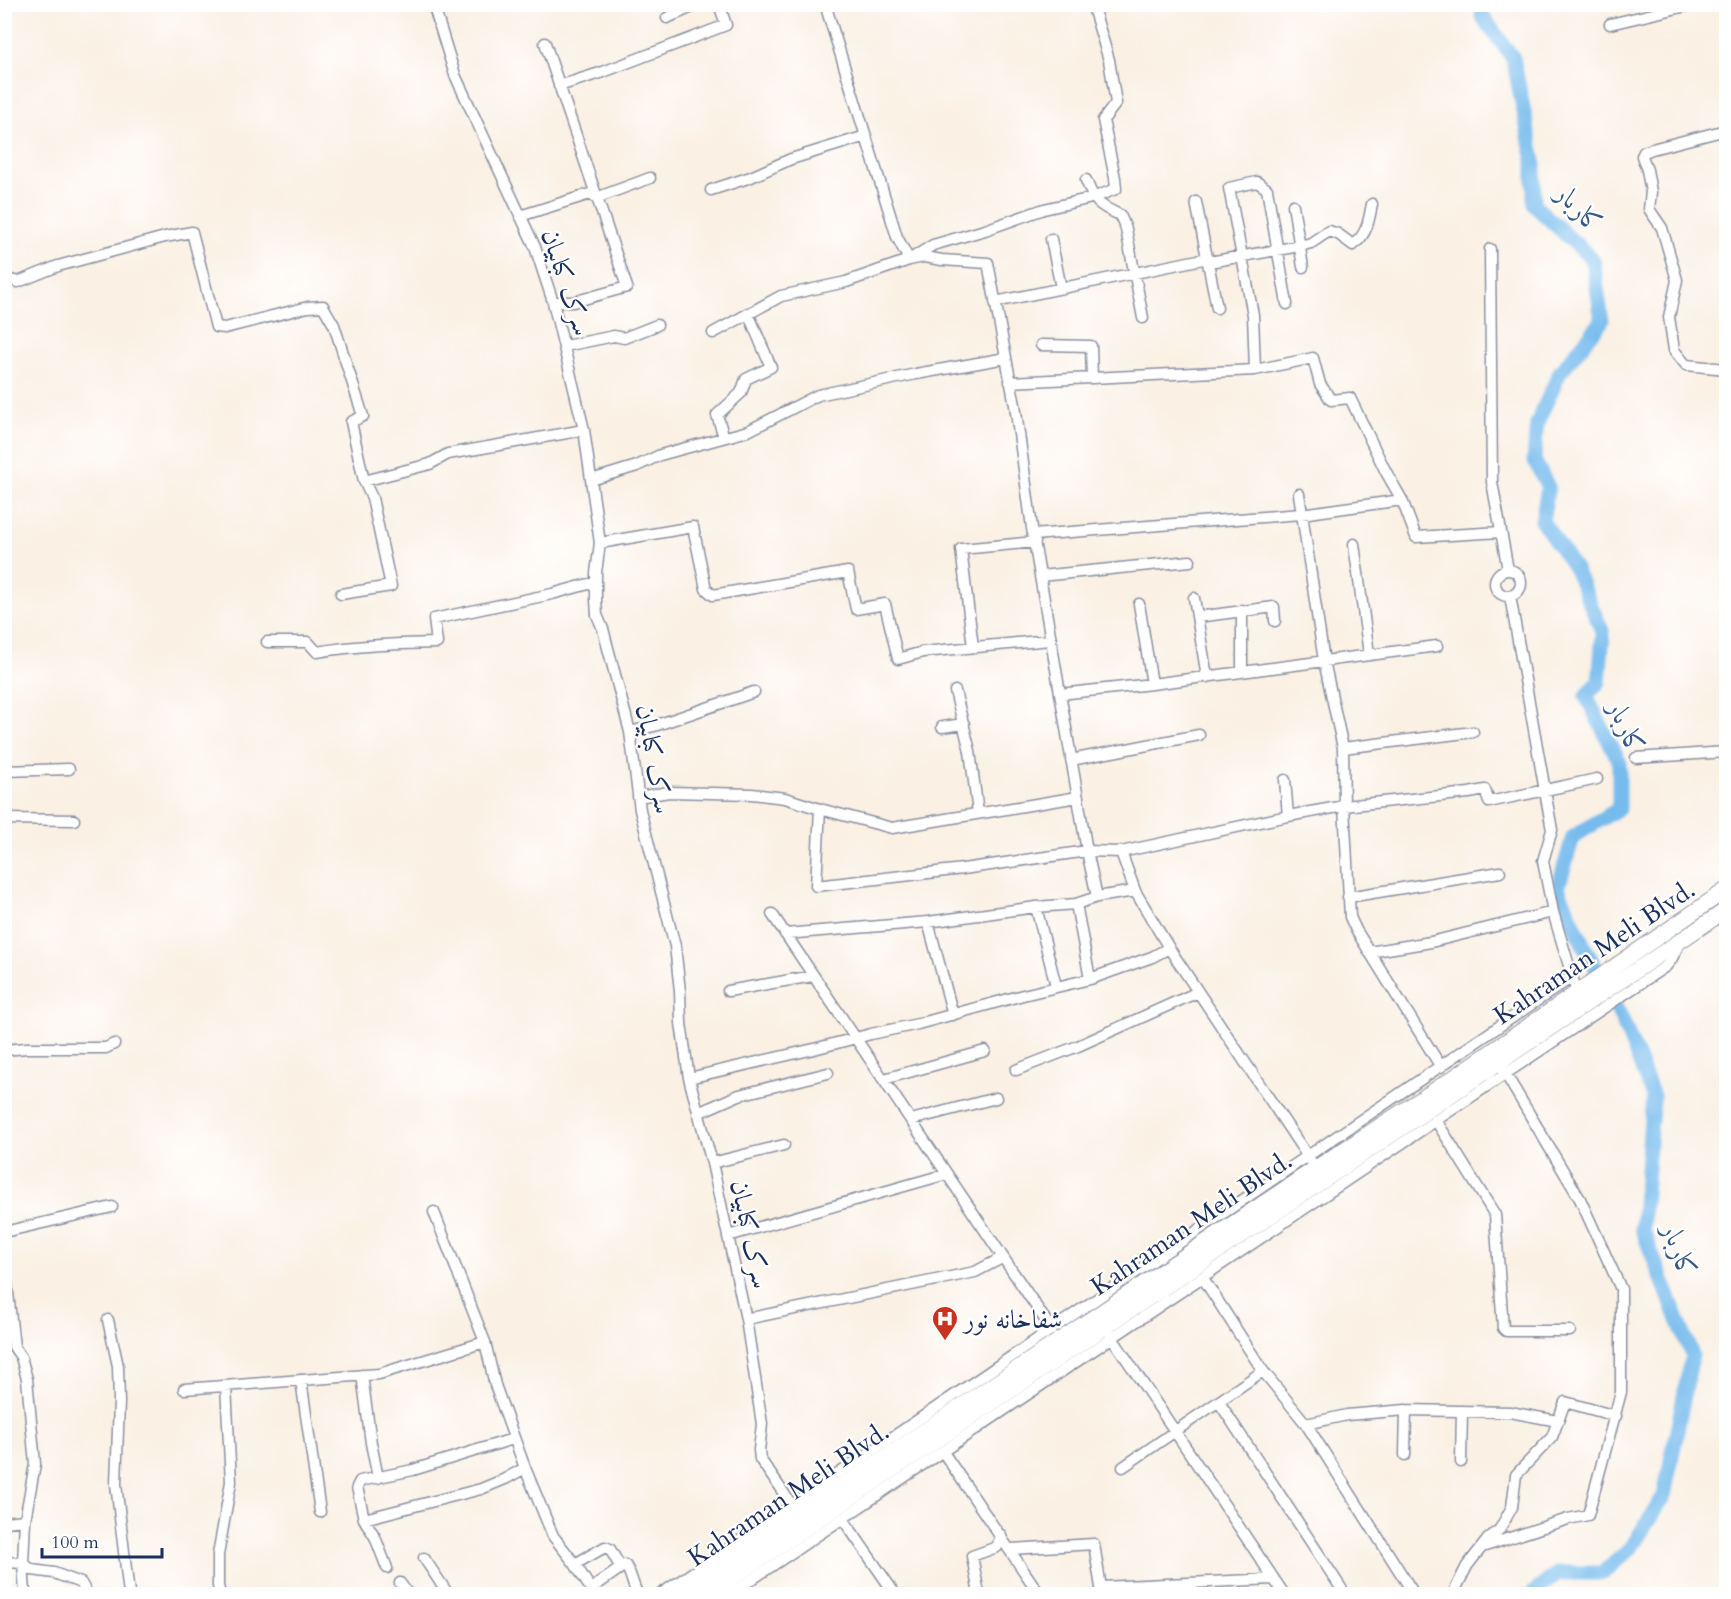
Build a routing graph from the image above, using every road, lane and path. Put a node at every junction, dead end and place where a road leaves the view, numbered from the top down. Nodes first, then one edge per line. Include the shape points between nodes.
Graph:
1 (433, 4) edge
2 (699, 4) edge
3 (719, 4) edge
4 (825, 4) edge
5 (1092, 4) edge
6 (1695, 4) edge
7 (667, 18) dead end
8 (1610, 24) dead end
9 (545, 43) dead end
10 (559, 86) junction
11 (1726, 130) edge
12 (866, 136) junction
13 (650, 178) dead end
14 (1086, 180) dead end
15 (711, 190) dead end
16 (596, 198) junction
17 (1092, 198) junction
18 (1196, 202) dead end
19 (1372, 204) dead end
20 (1293, 205) dead end
21 (520, 216) junction
22 (1051, 239) dead end
23 (1300, 246) junction
24 (1277, 248) junction
25 (1490, 249) dead end
26 (1243, 256) junction
27 (909, 260) junction
28 (1207, 260) junction
29 (1303, 267) dead end
30 (1134, 273) junction
31 (4, 278) edge
32 (1061, 288) junction
33 (553, 302) junction
34 (995, 302) junction
35 (1287, 304) dead end
36 (1217, 308) dead end
37 (748, 313) junction
38 (1143, 318) dead end
39 (657, 325) dead end
40 (713, 333) dead end
41 (564, 345) junction
42 (1041, 345) dead end
43 (1006, 358) junction
44 (1726, 369) edge
45 (1255, 370) junction
46 (1092, 378) junction
47 (1010, 382) junction
48 (584, 430) junction
49 (724, 437) junction
50 (591, 480) junction
51 (364, 481) junction
52 (1299, 494) dead end
53 (1402, 500) junction
54 (1301, 514) junction
55 (1501, 532) junction
56 (1034, 539) junction
57 (600, 543) junction
58 (1354, 544) dead end
59 (1190, 561) dead end
60 (1508, 570) junction
61 (1040, 576) junction
62 (596, 582) junction
63 (341, 594) dead end
64 (1510, 596) junction
65 (1194, 598) dead end
66 (1139, 604) dead end
67 (1242, 610) junction
68 (1197, 617) junction
69 (1275, 621) dead end
70 (1050, 640) junction
71 (267, 642) dead end
72 (1437, 646) dead end
73 (974, 647) junction
74 (1369, 654) junction
75 (1324, 661) junction
76 (1242, 672) junction
77 (1207, 677) junction
78 (1152, 684) junction
79 (955, 691) dead end
80 (754, 692) dead end
81 (1060, 694) junction
82 (964, 724) junction
83 (942, 727) dead end
84 (630, 732) junction
85 (1473, 732) dead end
86 (1199, 735) dead end
87 (1342, 748) junction
88 (1726, 752) edge
89 (1636, 758) dead end
90 (1071, 760) junction
91 (69, 770) dead end
92 (4, 771) edge
93 (1597, 779) dead end
94 (1285, 780) dead end
95 (1545, 790) junction
96 (638, 797) junction
97 (1078, 797) junction
98 (1344, 806) junction
99 (820, 809) junction
100 (978, 813) junction
101 (1288, 816) junction
102 (4, 819) edge
103 (74, 820) dead end
104 (1087, 851) junction
105 (1121, 852) junction
106 (1500, 872) dead end
107 (1726, 890) edge
108 (1136, 891) junction
109 (1097, 897) junction
110 (1348, 897) junction
111 (1076, 904) junction
112 (1036, 907) junction
113 (1726, 910) edge
114 (1553, 912) junction
115 (772, 914) dead end
116 (928, 922) junction
117 (785, 934) junction
118 (1169, 948) junction
119 (1369, 952) junction
120 (813, 976) junction
121 (1572, 977) junction
122 (1090, 979) junction
123 (1621, 980) junction
124 (1056, 986) junction
125 (728, 991) dead end
126 (1198, 992) junction
127 (1582, 995) junction
128 (953, 1016) junction
129 (856, 1038) junction
130 (114, 1044) dead end
131 (4, 1050) edge
132 (985, 1051) dead end
133 (1441, 1067) junction
134 (1503, 1069) junction
135 (1016, 1070) dead end
136 (828, 1072) dead end
137 (689, 1078) junction
138 (884, 1079) junction
139 (996, 1098) dead end
140 (698, 1113) junction
141 (911, 1120) junction
142 (1437, 1122) junction
143 (784, 1145) dead end
144 (712, 1163) junction
145 (1316, 1168) junction
146 (947, 1174) junction
147 (112, 1207) dead end
148 (434, 1212) dead end
149 (4, 1232) edge
150 (728, 1236) junction
151 (4, 1256) edge
152 (1002, 1258) junction
153 (1203, 1278) junction
154 (746, 1319) junction
155 (108, 1320) dead end
156 (1101, 1322) junction
157 (1052, 1330) junction
158 (1570, 1331) dead end
159 (484, 1342) junction
160 (9, 1348) edge
161 (1263, 1371) junction
162 (362, 1375) junction
163 (301, 1380) junction
164 (226, 1386) junction
165 (184, 1389) dead end
166 (1219, 1402) junction
167 (1406, 1410) junction
168 (1462, 1412) junction
169 (1616, 1416) junction
170 (1558, 1421) junction
171 (1306, 1424) junction
172 (1174, 1431) junction
173 (513, 1439) junction
174 (943, 1452) junction
175 (1405, 1455) dead end
176 (1461, 1462) dead end
177 (1123, 1467) dead end
178 (525, 1468) junction
179 (378, 1478) junction
180 (320, 1512) dead end
181 (800, 1516) junction
182 (364, 1519) junction
183 (843, 1519) junction
184 (25, 1520) junction
185 (4, 1522) edge
186 (1001, 1535) junction
187 (1482, 1547) junction
188 (1011, 1549) junction
189 (424, 1558) dead end
190 (4, 1562) edge
191 (23, 1563) junction
192 (575, 1564) junction
193 (387, 1568) dead end
194 (621, 1568) junction
195 (1274, 1579) junction
196 (400, 1583) dead end
197 (1164, 1589) edge
198 (1102, 1591) edge
199 (592, 1592) edge
200 (25, 1594) edge
201 (87, 1594) edge
202 (129, 1594) edge
203 (220, 1594) edge
204 (408, 1594) edge
205 (448, 1594) edge
206 (638, 1594) edge
207 (661, 1594) edge
208 (681, 1594) edge
209 (708, 1594) edge
210 (730, 1594) edge
211 (895, 1594) edge
212 (979, 1594) edge
213 (1038, 1594) edge
214 (1284, 1594) edge
215 (1345, 1594) edge
216 (1414, 1594) edge
217 (1453, 1594) edge

1 - 21 street, سرک کبابیان via 455,75
2 - 7 street
3 - 10 street via 726,25
4 - 12 street
5 - 17 street via 1109,60 1116,103 1102,120 1116,189
6 - 8 street
9 - 10 street
10 - 16 street
11 - 44 street via 1652,149 1642,156 1651,192 1648,209 1662,228 1677,280 1669,317 1674,350 1686,365
12 - 15 street
12 - 27 street via 897,237
13 - 16 street
14 - 17 street
16 - 21 street via 590,194
16 - 33 street via 627,287 573,302
17 - 27 street via 1044,209 933,245
17 - 30 street via 1103,208 1120,214
18 - 28 street
19 - 23 street via 1366,229 1353,245 1329,231
20 - 23 street
21 - 33 street, سرک کبابیان
22 - 32 street
23 - 24 street
23 - 29 street
24 - 26 street
24 - 26 street via 1267,189 1257,182 1229,188
24 - 35 street
25 - 55 street via 1492,482
26 - 28 street
26 - 45 street via 1254,315
27 - 34 street via 924,257 988,263
27 - 37 street via 846,282 781,296
28 - 30 street
28 - 36 street
30 - 32 street
30 - 38 street
31 - 51 street via 18,282 58,266 192,232 216,327 323,306 334,324 363,416 351,422
32 - 34 street
33 - 41 street, سرک کبابیان
34 - 43 street
37 - 40 street
37 - 49 street via 771,367 747,379 741,393 717,415
39 - 41 street via 624,338 614,336
41 - 48 street, سرک کبابیان
42 - 46 street via 1091,346
43 - 47 street
43 - 49 street via 818,395 748,431
45 - 46 street
45 - 53 street via 1313,358 1320,384 1331,400 1350,398
46 - 47 street
47 - 56 street
48 - 50 street, سرک کبابیان
48 - 51 street via 448,454 430,464
49 - 50 street
50 - 57 street, سرک کبابیان
51 - 63 street via 372,498 391,586
52 - 54 street
53 - 54 street
53 - 55 street via 1416,537
54 - 56 street
54 - 75 street
55 - 60 street
56 - 61 street
56 - 73 street via 961,549
57 - 62 street, سرک کبابیان
57 - 73 street via 693,527 706,589 713,595 848,572 856,609 885,604 898,659 923,652
58 - 74 street
59 - 61 street
60 - 64 street via 1521,580 1518,592
60 - 64 street via 1497,576 1496,584 1499,591
61 - 70 street
62 - 71 street via 434,619 437,643 317,652 308,642
62 - 84 street, سرک کبابیان via 597,615
64 - 95 street
65 - 68 street
66 - 78 street
67 - 68 street
67 - 69 street via 1274,607
67 - 76 street
68 - 77 street
70 - 73 street
70 - 81 street
72 - 74 street
74 - 75 street
75 - 76 street
75 - 87 street
76 - 77 street
77 - 78 street
78 - 81 street
79 - 82 street
80 - 84 street
81 - 90 street
82 - 83 street
82 - 100 street
84 - 96 street, سرک کبابیان
85 - 87 street
86 - 90 street
87 - 98 street
88 - 89 street
90 - 97 street
91 - 92 street
93 - 95 street
94 - 101 street
95 - 98 street via 1489,802 1485,790
95 - 114 street via 1552,830 1543,861
96 - 99 street via 669,792 752,794 785,798
96 - 137 street, سرک کبابیان via 675,946
97 - 100 street
97 - 104 street
98 - 101 street
98 - 110 street
99 - 100 street via 892,828
99 - 104 street via 816,886
101 - 105 street
102 - 103 street
104 - 105 street
104 - 109 street
105 - 108 street
106 - 110 street
107 - 123 highway, Kahraman Meli Blvd.
108 - 109 street
108 - 118 street
109 - 111 street
110 - 119 street via 1350,917
111 - 112 street
111 - 122 street
112 - 116 street
112 - 124 street
113 - 123 highway, Kahraman Meli Blvd.
114 - 119 street via 1431,942
114 - 121 street
115 - 117 street
116 - 117 street
116 - 128 street
117 - 120 street
118 - 122 street
118 - 126 street
119 - 133 street
120 - 125 street
120 - 129 street
121 - 127 street
121 - 133 street
122 - 124 street
123 - 127 highway, Kahraman Meli Blvd.
123 - 134 street via 1602,1009
124 - 128 street
126 - 135 street
126 - 145 street
127 - 134 highway, Kahraman Meli Blvd.
127 - 145 highway, Kahraman Meli Blvd.
128 - 129 street
129 - 137 street
129 - 138 street
130 - 131 street via 106,1048
132 - 138 street
133 - 145 street
134 - 142 street
134 - 145 highway, Kahraman Meli Blvd.
134 - 169 street via 1580,1199 1621,1289 1621,1392
136 - 140 street via 739,1095
137 - 140 street, سرک کبابیان
138 - 141 street
139 - 141 street
140 - 144 street, سرک کبابیان
141 - 146 street
142 - 153 street
142 - 158 street via 1495,1215 1503,1328
143 - 144 street
144 - 150 street, سرک کبابیان
145 - 156 highway, Kahraman Meli Blvd.
145 - 156 street
146 - 150 street
146 - 152 street
147 - 149 street
148 - 159 street
150 - 154 street, سرک کبابیان
151 - 160 street
152 - 154 street via 975,1272
152 - 157 street
153 - 156 street
153 - 161 street
154 - 181 street, سرک کبابیان via 762,1424 760,1459
155 - 202 street via 118,1366 116,1484
156 - 157 street
156 - 172 street
156 - 174 street
156 - 181 highway, Kahraman Meli Blvd.
157 - 181 street
159 - 162 street via 379,1374
159 - 173 street
160 - 184 street via 21,1357 27,1379 35,1464
161 - 166 street
161 - 171 street
162 - 163 street
162 - 179 street
163 - 164 street
163 - 180 street
164 - 165 street
164 - 203 street via 231,1482 218,1555
166 - 172 street
166 - 215 street
167 - 168 street
167 - 171 street via 1347,1414
167 - 175 street
168 - 170 street via 1510,1412
168 - 176 street
169 - 170 street via 1565,1402
169 - 187 street via 1588,1515
170 - 187 street via 1552,1437 1516,1475 1512,1507 1500,1529
171 - 216 street
172 - 177 street
172 - 195 street
173 - 178 street
173 - 179 street
174 - 183 street
174 - 186 street
178 - 182 street via 481,1489
178 - 192 street via 553,1536
179 - 182 street via 358,1484
181 - 207 street
181 - 208 highway, Kahraman Meli Blvd.
181 - 209 highway, Kahraman Meli Blvd.
182 - 193 street
183 - 210 street
183 - 211 street
184 - 185 street
184 - 191 street
186 - 188 street
186 - 212 street via 997,1547 972,1556
187 - 217 street
188 - 198 street via 1095,1544
188 - 213 street
189 - 205 street
190 - 191 street
191 - 200 street
191 - 201 street via 32,1570 81,1583
192 - 194 street via 605,1547
192 - 199 street
194 - 199 street
194 - 206 street via 627,1567
195 - 197 street
195 - 214 street
196 - 204 street
197 - 198 street

